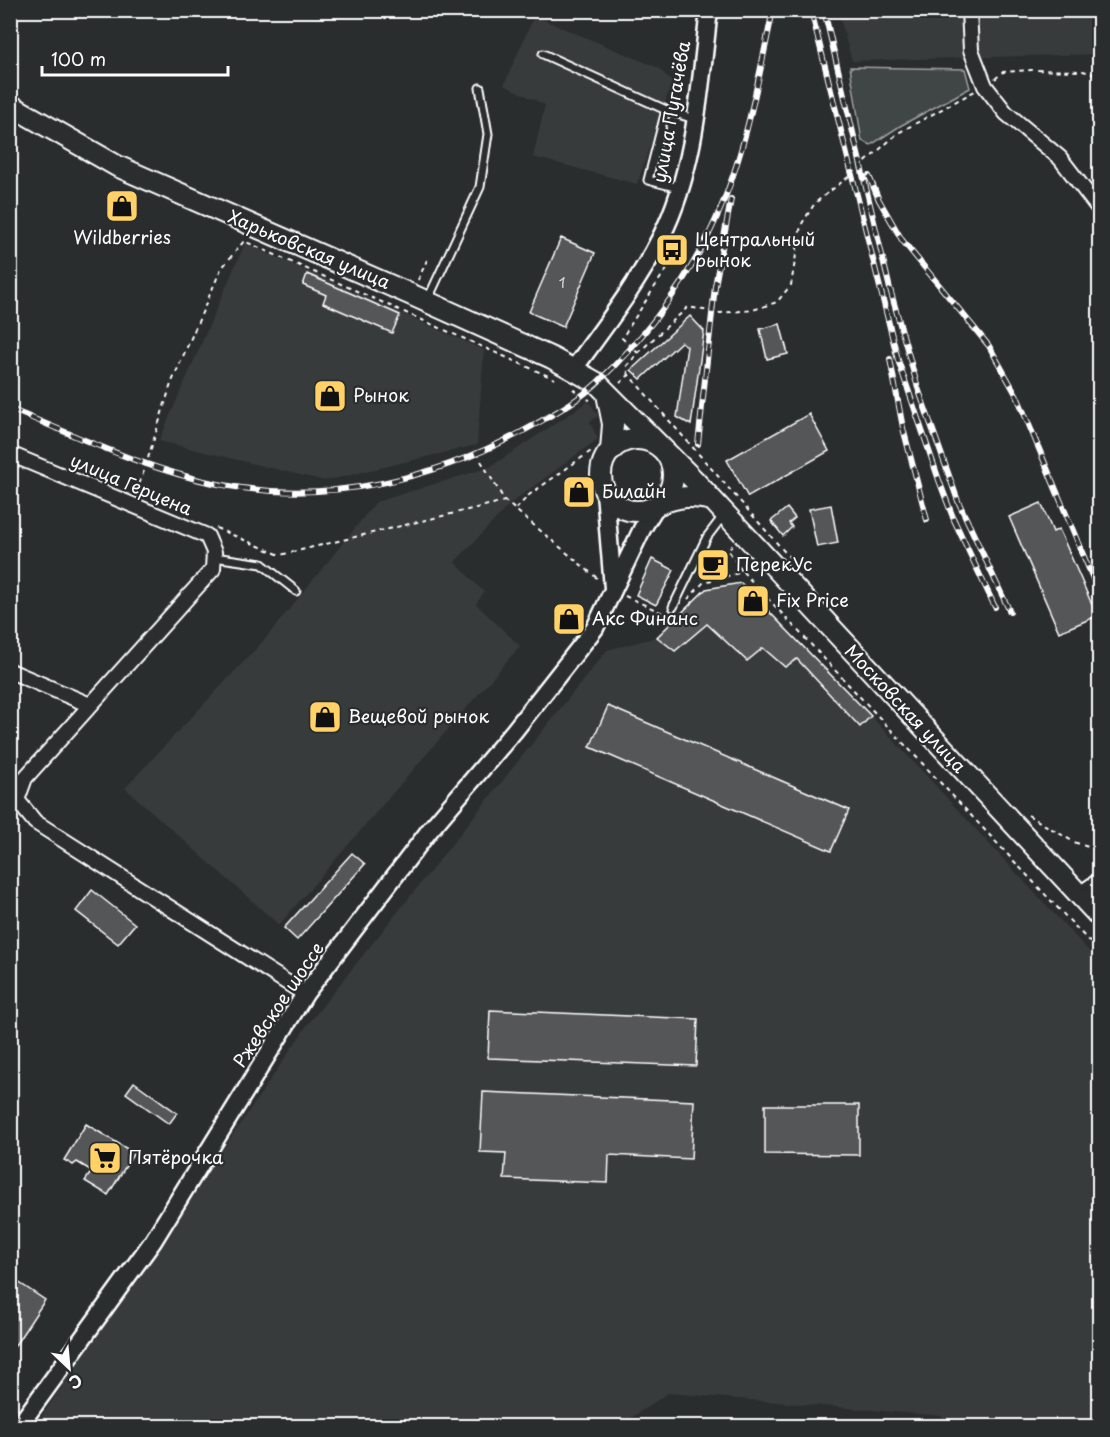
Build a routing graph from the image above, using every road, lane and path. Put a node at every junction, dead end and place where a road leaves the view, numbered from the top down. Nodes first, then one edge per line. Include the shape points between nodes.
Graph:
1 (709, 10) edge
2 (969, 10) edge
3 (543, 54) dead end
4 (1100, 76) edge
5 (986, 86) junction
6 (480, 88) dead end
7 (10, 105) edge
8 (666, 110) junction
9 (694, 119) junction
10 (679, 188) junction
11 (1100, 210) edge
12 (676, 260) dead end
13 (427, 302) junction
14 (638, 353) junction
15 (629, 375) dead end
16 (567, 379) junction
17 (600, 397) junction
18 (663, 449) junction
19 (610, 450) junction
20 (10, 454) edge
21 (481, 461) dead end
22 (605, 492) junction
23 (135, 493) dead end
24 (505, 501) junction
25 (658, 505) junction
26 (719, 507) junction
27 (208, 524) dead end
28 (214, 563) junction
29 (296, 591) dead end
30 (613, 592) junction
31 (683, 604) dead end
32 (674, 607) dead end
33 (671, 617) dead end
34 (10, 671) edge
35 (90, 705) junction
36 (14, 798) edge
37 (1100, 880) edge
38 (1078, 895) junction
39 (1100, 917) edge
40 (1100, 953) edge
41 (305, 994) junction
42 (19, 1426) edge

1 - 9 street, улица Пугачёва
2 - 5 street via 971,50
3 - 8 lane
4 - 5 path via 1083,70 1031,69 1003,72
5 - 11 street via 1006,113 1060,158
5 - 14 path via 898,133 815,203 801,225 791,285 777,302 753,310 720,313 688,307
6 - 13 lane via 488,134 480,187
7 - 13 main road, Харьковская улица via 117,166
8 - 9 lane
8 - 10 lane via 648,180
9 - 10 street, улица Пугачёва
10 - 16 street, улица Пугачёва via 662,237 623,302
12 - 14 path via 621,338
13 - 16 main road, Харьковская улица
14 - 15 path via 626,367
16 - 17 path via 584,398
16 - 17 main road, Харьковская улица via 597,383
16 - 23 path via 244,241 221,269 171,384
17 - 18 main road, Харьковская улица
17 - 19 main road via 613,424
18 - 19 main road via 636,439
18 - 25 main road via 672,464 673,482
18 - 26 main road, Московская улица
19 - 22 main road via 601,470
20 - 28 street, улица Герцена via 207,536
21 - 24 path
22 - 25 main road via 627,510 647,510
22 - 30 street
24 - 27 path via 280,555
24 - 30 path
25 - 26 main road via 691,495
25 - 30 street, Ржевское шоссе via 642,529
26 - 32 lane
26 - 38 main road, Московская улица
28 - 29 lane via 262,564
28 - 35 street
30 - 33 path
30 - 41 street, Ржевское шоссе via 595,628 429,831
31 - 40 path via 704,582 743,572
34 - 35 street
35 - 36 street via 25,778
36 - 41 street via 35,822
37 - 38 street
38 - 39 main road, Московская улица
41 - 42 street, Ржевское шоссе via 153,1241

